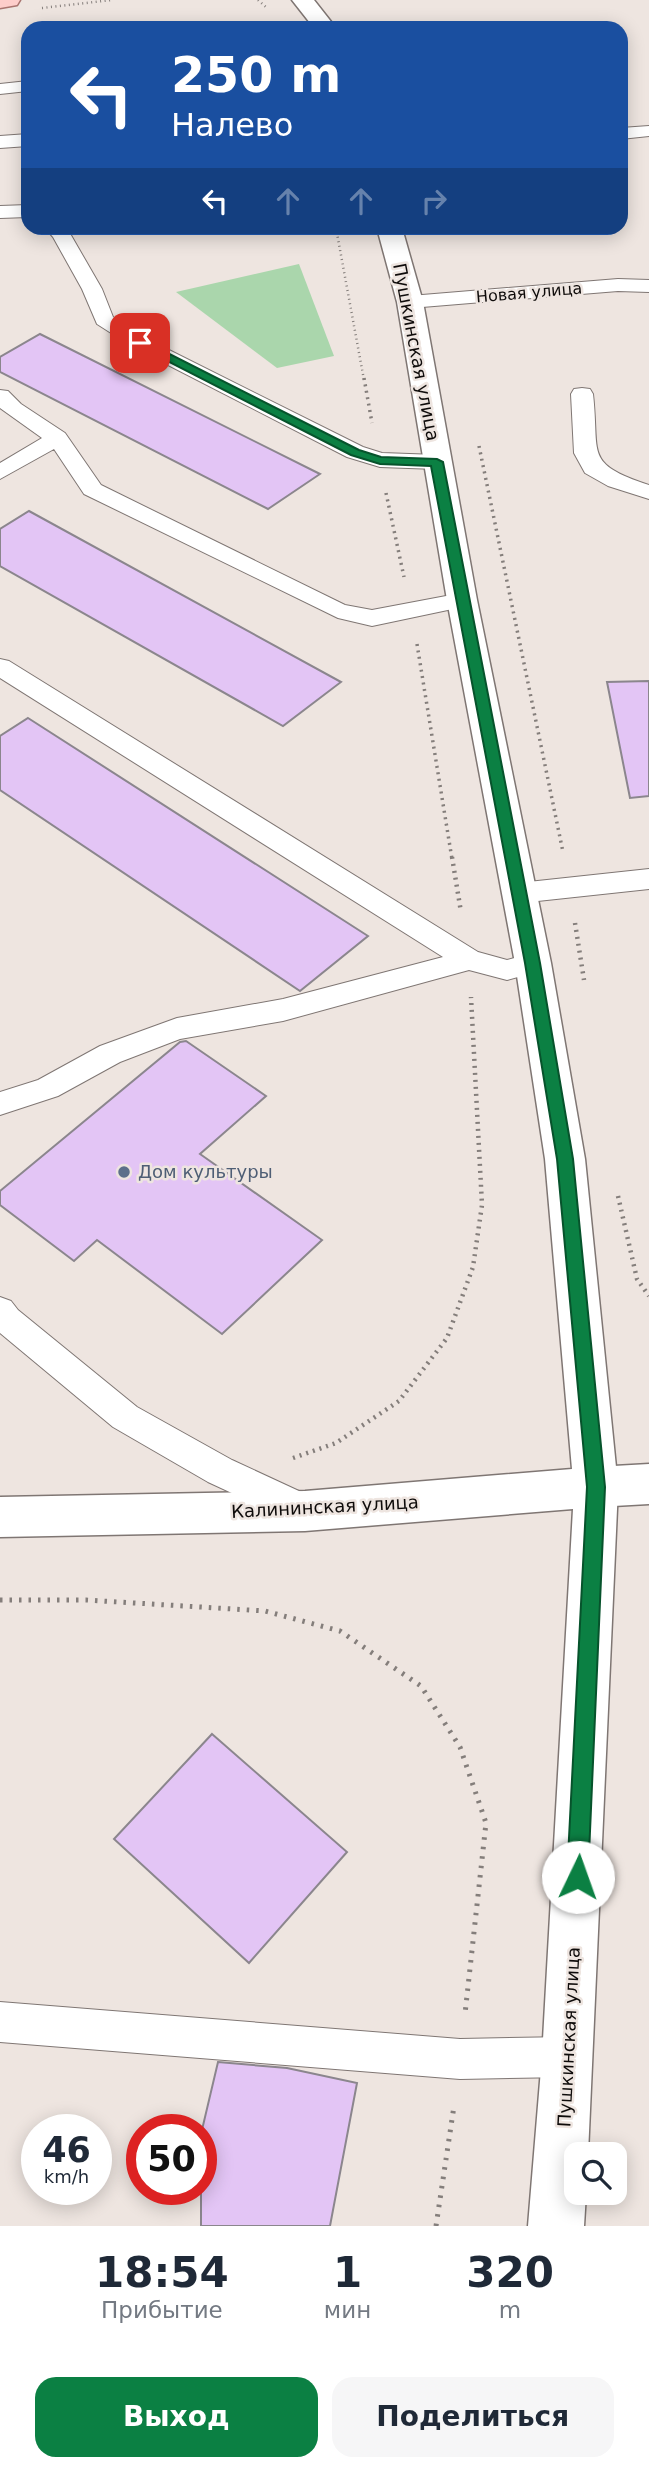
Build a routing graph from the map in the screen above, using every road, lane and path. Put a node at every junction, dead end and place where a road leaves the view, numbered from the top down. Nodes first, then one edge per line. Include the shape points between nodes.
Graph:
1 (9, 0) edge
2 (112, 0) edge
3 (303, 0) edge
4 (0, 1) edge
5 (35, 9) dead end
6 (320, 21) edge
7 (21, 87) edge
8 (0, 89) edge
9 (649, 131) edge
10 (628, 133) edge
11 (21, 141) edge
12 (0, 142) edge
13 (21, 211) edge
14 (0, 212) edge
15 (62, 235) edge
16 (391, 235) edge
17 (618, 285) junction
18 (649, 285) edge
19 (649, 299) edge
20 (410, 302) junction
21 (582, 394) dead end
22 (0, 396) edge
23 (57, 438) junction
24 (437, 462) junction
25 (0, 472) edge
26 (649, 492) edge
27 (462, 600) junction
28 (0, 667) edge
29 (649, 879) edge
30 (519, 893) junction
31 (469, 960) junction
32 (533, 963) junction
33 (0, 1104) edge
34 (0, 1310) edge
35 (649, 1484) edge
36 (596, 1487) junction
37 (305, 1511) junction
38 (0, 1517) edge
39 (0, 1600) edge
40 (0, 2022) edge
41 (569, 2057) junction
42 (460, 2059) junction
43 (436, 2226) edge
44 (556, 2226) edge

1 - 4 main road
2 - 5 path
3 - 6 main road
7 - 8 lane
9 - 10 lane
11 - 12 lane
13 - 14 lane
15 - 24 lane via 104,320 140,343 355,452 380,460
16 - 20 main road, Пушкинская улица
17 - 18 lane, Новая улица
17 - 19 lane
17 - 20 lane, Новая улица
20 - 24 main road, Пушкинская улица
21 - 26 lane via 584,453 593,468
22 - 23 lane via 10,408
23 - 25 lane
23 - 27 lane via 92,489 338,611 372,618
24 - 27 main road, Пушкинская улица
27 - 30 main road, Пушкинская улица
28 - 31 lane
29 - 30 lane
30 - 32 main road, Пушкинская улица
31 - 32 lane via 507,970
31 - 33 lane via 283,1010 177,1030 110,1054 48,1088
32 - 36 main road, Пушкинская улица via 565,1159
34 - 37 lane via 125,1417 220,1471
35 - 36 main road, Калининская улица
36 - 37 main road, Калининская улица
36 - 41 main road, Пушкинская улица
37 - 38 main road, Калининская улица
39 - 42 path via 86,1600 265,1611 340,1631 421,1686 460,1747 486,1823
40 - 42 lane
41 - 42 lane
41 - 44 main road, Пушкинская улица
42 - 43 path

